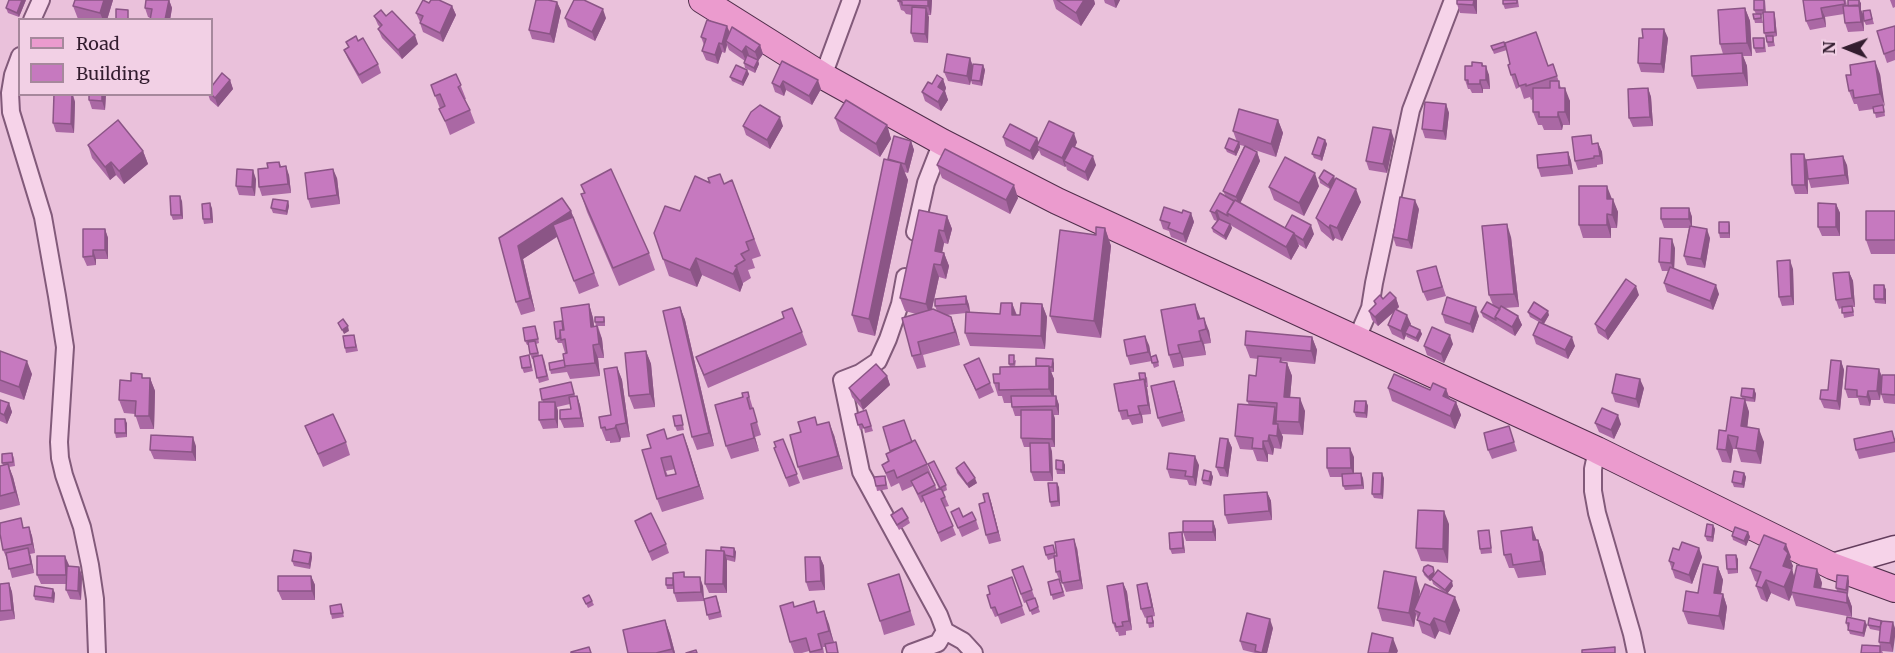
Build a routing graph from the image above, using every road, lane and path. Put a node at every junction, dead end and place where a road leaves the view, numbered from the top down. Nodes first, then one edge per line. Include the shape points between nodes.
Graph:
1 (41, 0) edge
2 (702, 0) edge
3 (851, 0) edge
4 (1453, 0) edge
5 (33, 18) edge
6 (18, 62) edge
7 (823, 76) junction
8 (942, 142) junction
9 (1357, 338) junction
10 (1597, 450) junction
11 (1895, 548) edge
12 (1832, 566) junction
13 (1895, 590) edge
14 (945, 631) junction
15 (97, 653) edge
16 (911, 653) edge
17 (974, 653) edge
18 (1636, 653) edge

1 - 5 street
2 - 7 main road
3 - 7 street
4 - 9 street via 1411,110 1370,308
6 - 15 street via 11,84 10,112 43,217 57,296 65,348 60,458 90,566
7 - 8 main road
8 - 9 main road via 1057,201
8 - 14 street via 926,183 900,304 888,339 878,361 842,380 861,472
9 - 10 main road
10 - 12 main road
10 - 18 street via 1593,491 1597,513
11 - 12 main road
12 - 13 main road
14 - 16 street via 938,643
14 - 17 street via 963,640

